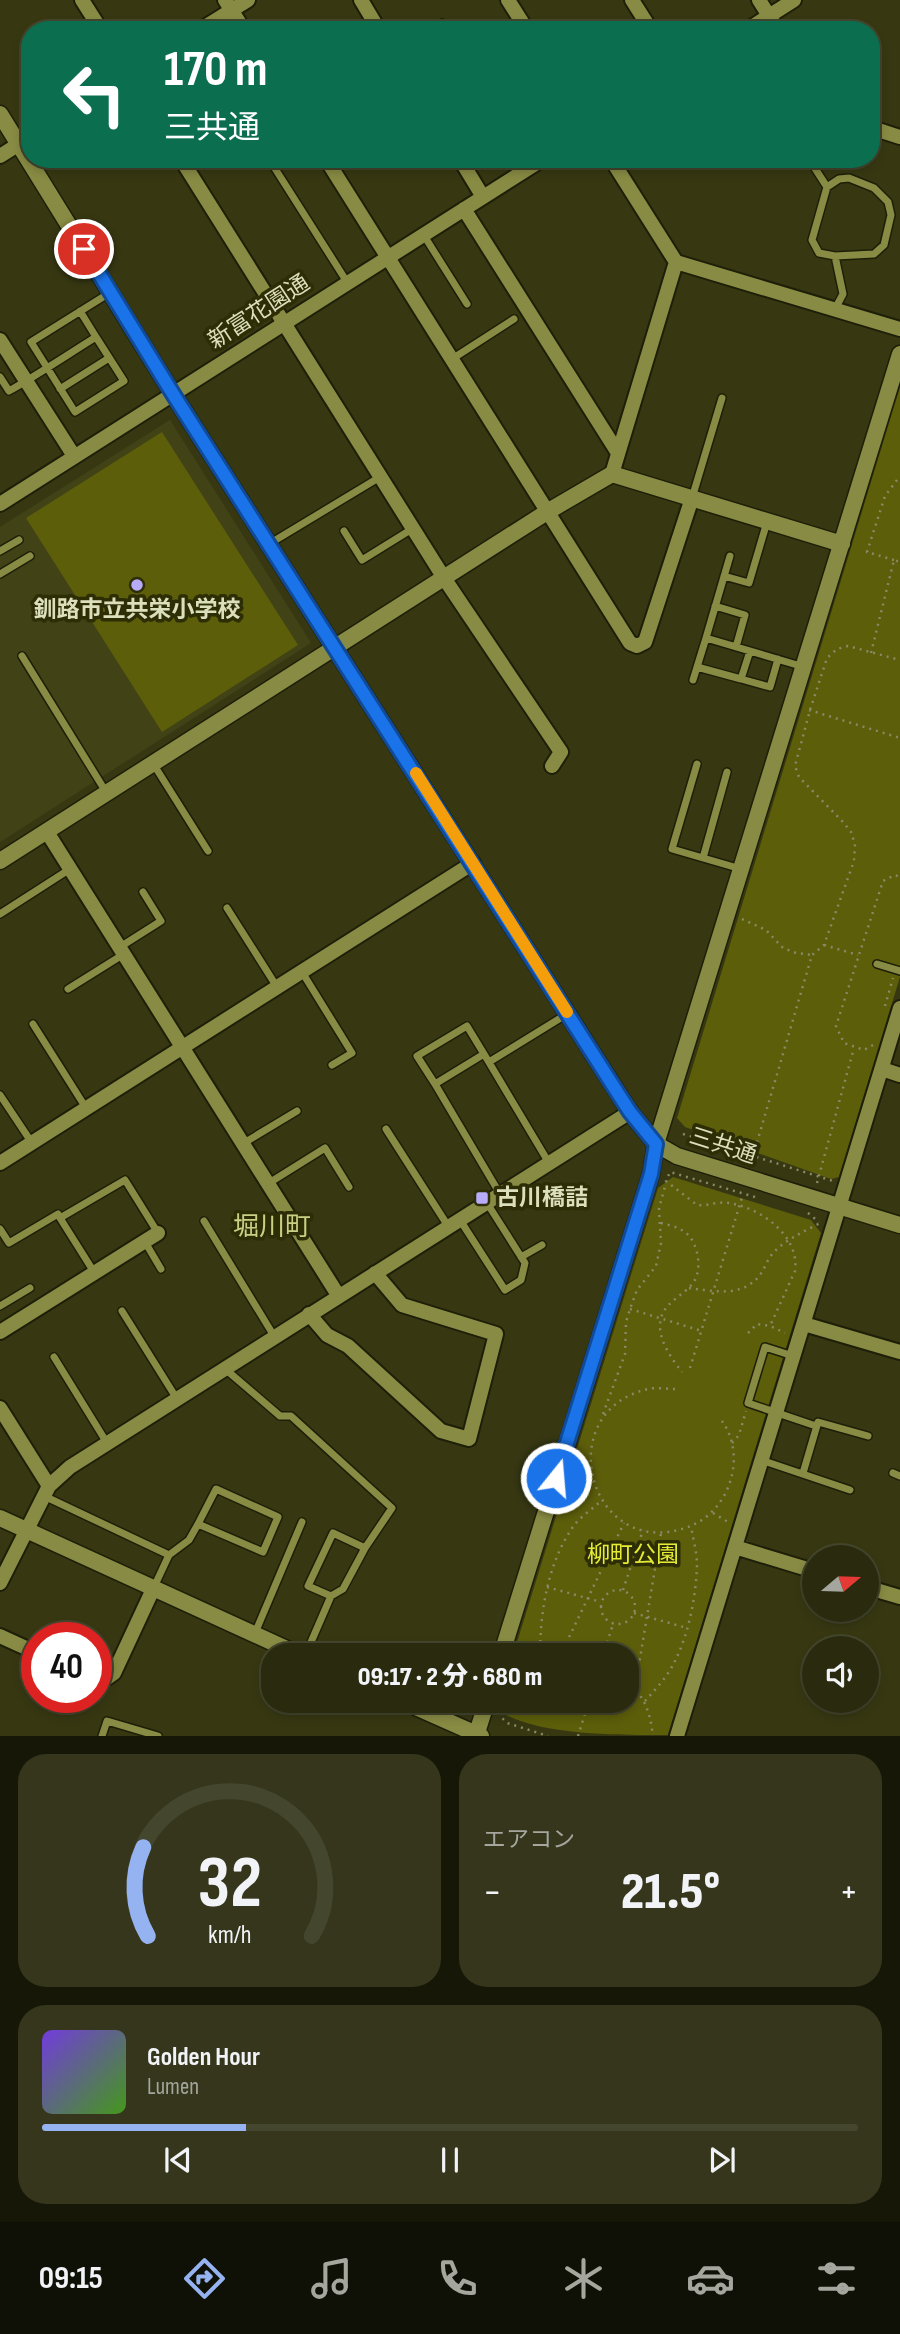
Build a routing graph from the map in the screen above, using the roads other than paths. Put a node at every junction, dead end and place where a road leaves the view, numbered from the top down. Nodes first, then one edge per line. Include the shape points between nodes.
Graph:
1 (82, 0) edge
2 (247, 0) edge
3 (361, 0) edge
4 (508, 0) edge
5 (632, 0) edge
6 (759, 0) edge
7 (794, 0) edge
8 (229, 5) edge
9 (769, 15) junction
10 (95, 21) edge
11 (210, 21) edge
12 (239, 21) edge
13 (372, 21) edge
14 (521, 21) edge
15 (645, 21) edge
16 (760, 21) edge
17 (773, 21) edge
18 (0, 114) edge
19 (880, 131) edge
20 (21, 137) edge
21 (900, 137) edge
22 (21, 142) edge
23 (0, 156) edge
24 (40, 168) edge
25 (187, 168) edge
26 (275, 168) edge
27 (332, 168) edge
28 (465, 168) edge
29 (528, 168) edge
30 (617, 168) edge
31 (815, 168) edge
32 (827, 187) junction
33 (483, 197) junction
34 (464, 209) junction
35 (423, 234) junction
36 (835, 256) junction
37 (387, 257) junction
38 (676, 261) junction
39 (347, 282) junction
40 (111, 292) junction
41 (467, 304) dead end
42 (835, 310) junction
43 (80, 311) junction
44 (514, 319) dead end
45 (284, 323) junction
46 (900, 329) edge
47 (96, 337) junction
48 (0, 340) edge
49 (900, 354) edge
50 (109, 358) junction
51 (452, 359) junction
52 (47, 368) junction
53 (0, 377) edge
54 (26, 381) junction
55 (60, 389) junction
56 (173, 394) junction
57 (722, 398) dead end
58 (618, 453) junction
59 (74, 456) junction
60 (612, 474) junction
61 (381, 477) junction
62 (692, 498) junction
63 (0, 504) edge
64 (547, 512) junction
65 (767, 521) junction
66 (413, 528) junction
67 (344, 531) dead end
68 (19, 540) dead end
69 (269, 544) junction
70 (842, 544) junction
71 (0, 551) edge
72 (30, 556) dead end
73 (730, 556) dead end
74 (0, 574) edge
75 (724, 576) junction
76 (444, 578) junction
77 (715, 606) junction
78 (706, 638) junction
79 (736, 647) junction
80 (336, 648) junction
81 (750, 651) junction
82 (22, 656) dead end
83 (778, 659) junction
84 (697, 667) junction
85 (804, 667) junction
86 (741, 679) junction
87 (693, 680) dead end
88 (153, 764) junction
89 (697, 764) dead end
90 (552, 766) dead end
91 (727, 772) dead end
92 (107, 794) junction
93 (47, 832) junction
94 (208, 851) dead end
95 (703, 858) junction
96 (0, 862) edge
97 (473, 863) junction
98 (71, 869) junction
99 (741, 869) junction
100 (143, 892) dead end
101 (227, 908) dead end
102 (0, 914) edge
103 (122, 950) junction
104 (877, 964) dead end
105 (898, 970) edge
106 (302, 971) junction
107 (277, 987) junction
108 (68, 989) dead end
109 (900, 1007) edge
110 (568, 1014) junction
111 (33, 1024) dead end
112 (184, 1046) junction
113 (484, 1054) junction
114 (489, 1062) junction
115 (332, 1065) dead end
116 (882, 1069) junction
117 (900, 1075) edge
118 (435, 1084) junction
119 (0, 1094) edge
120 (86, 1108) junction
121 (297, 1111) dead end
122 (630, 1112) junction
123 (386, 1129) dead end
124 (32, 1143) junction
125 (244, 1143) junction
126 (656, 1144) junction
127 (0, 1163) edge
128 (549, 1163) junction
129 (269, 1184) junction
130 (349, 1187) dead end
131 (500, 1194) junction
132 (486, 1202) junction
133 (839, 1206) junction
134 (60, 1218) junction
135 (204, 1222) dead end
136 (454, 1223) junction
137 (900, 1225) edge
138 (0, 1228) edge
139 (158, 1233) joint
140 (145, 1241) junction
141 (542, 1245) dead end
142 (521, 1256) junction
143 (161, 1269) dead end
144 (94, 1272) junction
145 (375, 1273) junction
146 (30, 1288) dead end
147 (338, 1295) junction
148 (0, 1306) edge
149 (122, 1311) dead end
150 (309, 1314) junction
151 (804, 1324) junction
152 (0, 1332) edge
153 (274, 1336) junction
154 (900, 1352) edge
155 (793, 1356) junction
156 (54, 1357) dead end
157 (224, 1368) junction
158 (177, 1399) junction
159 (0, 1408) edge
160 (776, 1412) junction
161 (816, 1426) junction
162 (868, 1436) dead end
163 (108, 1443) junction
164 (761, 1460) junction
165 (803, 1473) junction
166 (849, 1490) dead end
167 (46, 1491) junction
168 (0, 1518) edge
169 (302, 1522) dead end
170 (198, 1524) junction
171 (27, 1530) junction
172 (734, 1547) junction
173 (365, 1548) junction
174 (169, 1555) junction
175 (802, 1567) edge
176 (0, 1583) edge
177 (154, 1587) junction
178 (879, 1591) edge
179 (331, 1596) junction
180 (900, 1597) edge
181 (255, 1634) junction
182 (0, 1636) edge
183 (275, 1643) edge
184 (309, 1643) edge
185 (505, 1643) edge
186 (21, 1646) edge
187 (112, 1674) edge
188 (429, 1713) edge
189 (484, 1713) edge
190 (102, 1735) edge
191 (158, 1735) edge
192 (478, 1735) edge
193 (677, 1735) edge

1 - 10 street
2 - 8 street
3 - 13 street
4 - 14 street
5 - 15 street
6 - 9 street
7 - 9 street
8 - 11 street
8 - 12 street
9 - 16 street
9 - 17 street
18 - 20 street, 三共通
19 - 21 street
22 - 23 street
24 - 40 street, 三共通
25 - 45 street
26 - 39 lane
27 - 37 street
28 - 33 street
29 - 33 street, 新富花園通
30 - 38 street
31 - 32 lane
32 - 36 lane via 812,240 819,253
32 - 36 lane via 849,178 874,188 888,202 891,215 884,245 874,254
33 - 34 street, 新富花園通
34 - 35 street, 新富花園通
34 - 58 street
35 - 37 street, 新富花園通
35 - 41 lane
36 - 42 lane via 843,293
37 - 39 street, 新富花園通
37 - 51 street
38 - 42 street
38 - 58 street
39 - 45 street, 新富花園通
40 - 43 lane
40 - 56 street, 三共通
42 - 46 street
43 - 47 lane
43 - 52 lane via 31,342
44 - 51 lane
45 - 56 street, 新富花園通
45 - 61 street
47 - 50 lane
47 - 52 lane
48 - 54 street
49 - 70 street
50 - 55 lane
50 - 55 lane via 124,381 94,400 75,412
51 - 64 street
52 - 54 lane
52 - 55 lane
53 - 54 lane via 9,391
54 - 59 street
56 - 59 street, 新富花園通
56 - 69 street, 三共通
57 - 62 lane
58 - 60 street
59 - 63 street, 新富花園通
60 - 62 street
60 - 64 street
61 - 66 street
61 - 69 lane
62 - 64 street via 645,642 637,646 630,643
62 - 65 street
64 - 76 street
65 - 70 street
65 - 75 lane via 749,583
66 - 67 lane via 362,560
66 - 76 street
68 - 71 lane
69 - 80 street, 三共通
70 - 85 street
72 - 74 lane
73 - 75 lane
75 - 77 lane
76 - 80 street
76 - 90 street via 561,752
77 - 78 lane
77 - 79 lane via 745,615
78 - 79 lane
78 - 84 lane
79 - 81 lane
80 - 88 street
80 - 97 street, 三共通
81 - 83 lane
81 - 86 lane
82 - 92 lane
83 - 85 lane
83 - 86 lane via 770,687
84 - 86 lane
84 - 87 lane
85 - 99 street
88 - 92 street
88 - 94 lane
89 - 95 lane via 672,849
91 - 95 lane
92 - 93 street
93 - 96 street
93 - 98 street
95 - 99 lane
97 - 106 street
97 - 110 street, 三共通
98 - 102 lane
98 - 103 street
99 - 126 street
100 - 103 lane via 161,920
101 - 107 lane
103 - 108 lane
103 - 112 street
104 - 105 lane
106 - 107 street
106 - 115 lane via 352,1053
107 - 112 street
109 - 116 street
110 - 114 lane
110 - 122 street, 三共通
111 - 120 lane
112 - 120 street
112 - 125 street
113 - 114 lane
113 - 118 lane
113 - 118 lane via 467,1026 417,1056
114 - 128 lane
116 - 117 street
116 - 133 street
118 - 131 lane
119 - 124 lane
120 - 124 street
121 - 125 lane
122 - 126 street, 三共通
122 - 128 street
123 - 136 lane
124 - 127 street
125 - 129 street
126 - 133 street, 三共通 via 677,1156
126 - 185 street via 659,1178
128 - 131 street
129 - 130 lane via 325,1148
129 - 147 street
131 - 132 street
132 - 136 street
132 - 142 lane
133 - 137 street, 三共通
133 - 151 street
134 - 138 lane via 58,1214 9,1244
134 - 139 lane via 125,1180
134 - 144 lane
135 - 153 lane
136 - 142 lane via 505,1290 522,1280 526,1263
136 - 145 street
139 - 140 street
140 - 143 lane
140 - 144 street
141 - 142 lane
144 - 152 street
145 - 147 street
145 - 150 street via 402,1305 496,1334 468,1439 441,1431 348,1346 327,1335
146 - 148 lane
147 - 150 street
149 - 158 lane
150 - 153 street
151 - 154 street
151 - 155 street
153 - 157 street
155 - 160 street
155 - 160 lane via 765,1347 748,1403
156 - 163 lane
157 - 158 street
157 - 173 lane via 280,1416 291,1416 393,1508
158 - 163 street
159 - 167 street
160 - 161 lane
160 - 164 street
161 - 162 lane via 818,1422
161 - 165 lane
163 - 167 street via 70,1467
164 - 165 lane
164 - 172 street
165 - 166 lane
167 - 171 street
167 - 174 lane
168 - 171 street
169 - 181 lane
170 - 170 lane via 263,1552 278,1517 216,1489
170 - 174 lane via 189,1539
171 - 176 street
171 - 177 street
172 - 175 street
172 - 193 street
173 - 179 lane via 343,1589
173 - 179 lane via 333,1533 308,1586
174 - 177 lane
177 - 181 street
177 - 187 street
178 - 180 street
179 - 184 lane
181 - 183 street
182 - 186 street
188 - 192 street
189 - 192 street
190 - 191 lane via 107,1721

